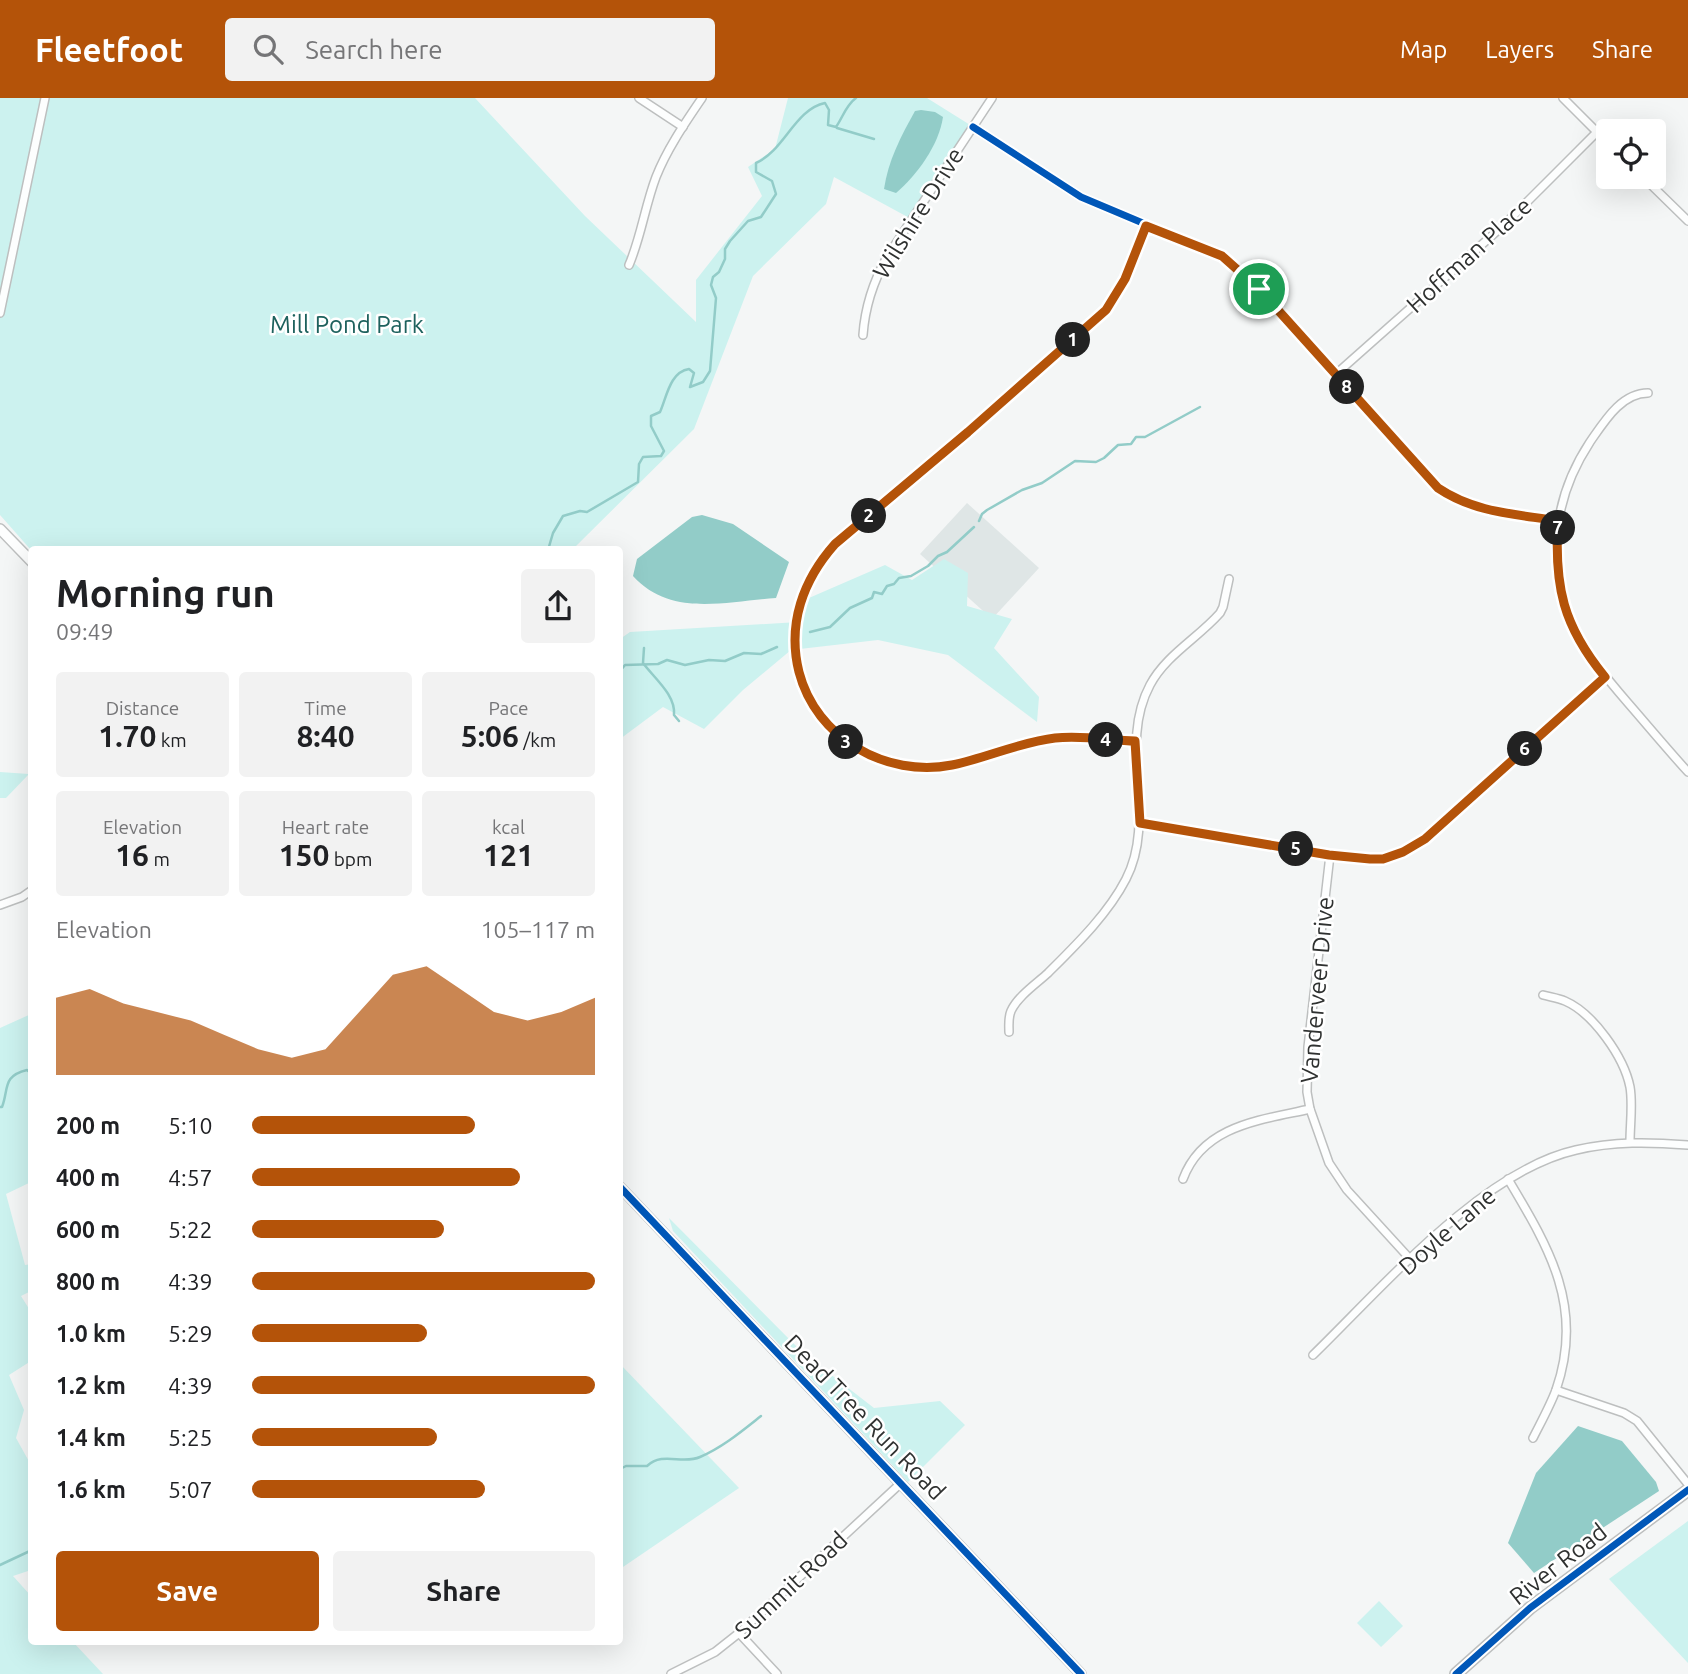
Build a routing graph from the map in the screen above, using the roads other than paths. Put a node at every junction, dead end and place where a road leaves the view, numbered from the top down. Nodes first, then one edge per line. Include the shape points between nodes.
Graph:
1 (45, 98) edge
2 (639, 98) edge
3 (702, 98) edge
4 (992, 98) edge
5 (1563, 98) edge
6 (683, 127) junction
7 (973, 127) junction
8 (1596, 131) edge
9 (1596, 133) edge
10 (1655, 189) edge
11 (1688, 221) edge
12 (1146, 226) junction
13 (629, 265) dead end
14 (0, 313) edge
15 (863, 335) dead end
16 (1336, 374) junction
17 (1648, 393) dead end
18 (1558, 521) junction
19 (0, 529) edge
20 (28, 558) edge
21 (1229, 579) dead end
22 (1605, 677) junction
23 (1135, 741) junction
24 (1688, 758) edge
25 (1681, 764) junction
26 (1688, 772) edge
27 (1140, 823) junction
28 (1329, 855) junction
29 (28, 892) edge
30 (0, 905) edge
31 (1543, 995) dead end
32 (1009, 1032) dead end
33 (1310, 1109) junction
34 (1630, 1142) junction
35 (1688, 1145) edge
36 (1183, 1179) dead end
37 (1508, 1179) junction
38 (623, 1190) edge
39 (1411, 1260) junction
40 (1313, 1355) dead end
41 (1556, 1390) junction
42 (1533, 1438) dead end
43 (901, 1483) junction
44 (1688, 1484) edge
45 (1688, 1490) edge
46 (739, 1633) junction
47 (671, 1674) edge
48 (777, 1674) edge
49 (1081, 1674) edge
50 (1456, 1674) edge

1 - 14 street
2 - 6 street
3 - 6 street
4 - 7 street, Wilshire Drive
5 - 8 street
6 - 13 street via 657,175
7 - 12 street via 1081,197
7 - 15 street, Wilshire Drive via 874,279
9 - 16 street, Hoffman Place via 1505,224
10 - 11 street
12 - 16 street via 1231,262
12 - 23 street via 1125,279 1106,310 822,559 801,600 795,647 801,678 824,721 844,741 885,761 951,765 1058,737
16 - 18 street via 1438,488 1456,500 1490,511
17 - 18 street via 1633,395 1605,420 1578,460
18 - 22 street via 1560,593 1584,649
19 - 20 street
21 - 23 street via 1220,613 1166,662 1150,686
22 - 25 street
22 - 28 street via 1425,839 1383,859
23 - 27 street
24 - 25 street
25 - 26 street
27 - 28 street
27 - 32 street via 1134,857 1120,890 1071,950 1016,1004 1009,1017
28 - 33 street, Vanderveer Drive via 1308,1047
29 - 30 street
31 - 34 street via 1571,1004 1592,1022 1623,1062 1630,1087
33 - 36 street via 1225,1130 1197,1153
33 - 39 street, Vanderveer Drive via 1329,1163 1354,1198
34 - 35 street, Doyle Lane
34 - 37 street, Doyle Lane via 1575,1150
37 - 39 street, Doyle Lane via 1474,1202
37 - 41 street via 1549,1252 1564,1297 1566,1336
38 - 43 street, Dead Tree Run Road
39 - 40 street, Doyle Lane
41 - 42 street
41 - 44 street via 1637,1420
43 - 46 street, Summit Road
43 - 49 street, Dead Tree Run Road
45 - 50 main road, River Road via 1530,1608
46 - 47 street, Summit Road via 715,1652
46 - 48 street

